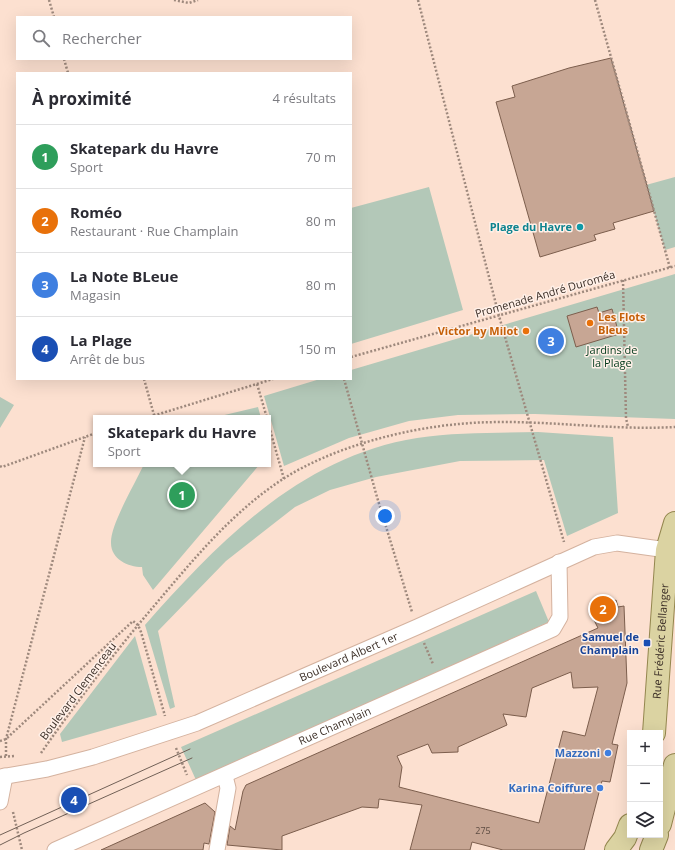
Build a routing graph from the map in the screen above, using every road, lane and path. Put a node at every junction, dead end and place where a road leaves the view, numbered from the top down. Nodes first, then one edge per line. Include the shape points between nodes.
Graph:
1 (49, 0) edge
2 (174, 0) edge
3 (198, 0) edge
4 (418, 0) edge
5 (595, 0) edge
6 (54, 16) edge
7 (64, 60) edge
8 (68, 72) edge
9 (675, 266) edge
10 (670, 268) junction
11 (623, 280) junction
12 (499, 316) junction
13 (352, 356) edge
14 (144, 380) edge
15 (270, 380) edge
16 (344, 380) edge
17 (257, 384) junction
18 (154, 415) joint
19 (266, 415) edge
20 (530, 422) junction
21 (628, 427) junction
22 (675, 427) edge
23 (93, 434) edge
24 (271, 434) edge
25 (85, 437) junction
26 (363, 444) junction
27 (0, 466) edge
28 (284, 479) junction
29 (675, 523) edge
30 (666, 550) junction
31 (564, 560) junction
32 (138, 625) junction
33 (417, 627) junction
34 (440, 679) junction
35 (654, 730) edge
36 (170, 733) junction
37 (6, 739) junction
38 (0, 741) edge
39 (34, 754) dead end
40 (20, 755) dead end
41 (6, 756) junction
42 (0, 757) edge
43 (675, 765) edge
44 (3, 776) edge
45 (225, 776) junction
46 (193, 790) junction
47 (1, 796) edge
48 (663, 812) edge
49 (627, 833) edge
50 (656, 838) edge
51 (55, 850) edge
52 (217, 850) edge
53 (616, 850) edge
54 (651, 850) edge

1 - 6 path
2 - 3 path via 189,3
4 - 12 path
5 - 10 path
7 - 8 path
9 - 10 path, Promenade André Duroméa
10 - 11 path, Promenade André Duroméa
11 - 12 path, Promenade André Duroméa
11 - 21 path
12 - 13 path, Promenade André Duroméa
12 - 20 path
14 - 18 path
15 - 17 path
16 - 26 path
17 - 18 path
17 - 19 path
20 - 21 path
20 - 26 path via 421,428
20 - 31 path
21 - 22 path
23 - 25 path
24 - 28 path
25 - 27 path
25 - 37 path
26 - 28 path via 308,465
26 - 33 path
28 - 32 path via 241,511 187,567
29 - 30 main road
30 - 31 street, Boulevard Albert 1er via 617,543 594,547
30 - 35 main road, Rue Frédéric Bellanger
31 - 33 street, Boulevard Albert 1er
31 - 34 street, Rue Champlain via 560,617 553,629
32 - 36 path
32 - 37 path via 133,621
32 - 39 path, Boulevard Clemenceau via 40,754
33 - 34 path
33 - 36 street, Boulevard Albert 1er
34 - 45 street, Rue Champlain
36 - 44 street, Boulevard Albert 1er via 93,757
36 - 46 path
37 - 38 path
37 - 41 path
40 - 41 path
41 - 42 path
41 - 44 path
43 - 48 main road
44 - 47 street
45 - 46 street, Rue Champlain
45 - 52 street via 228,788
46 - 51 street, Rue Champlain
49 - 53 main road
50 - 54 main road

